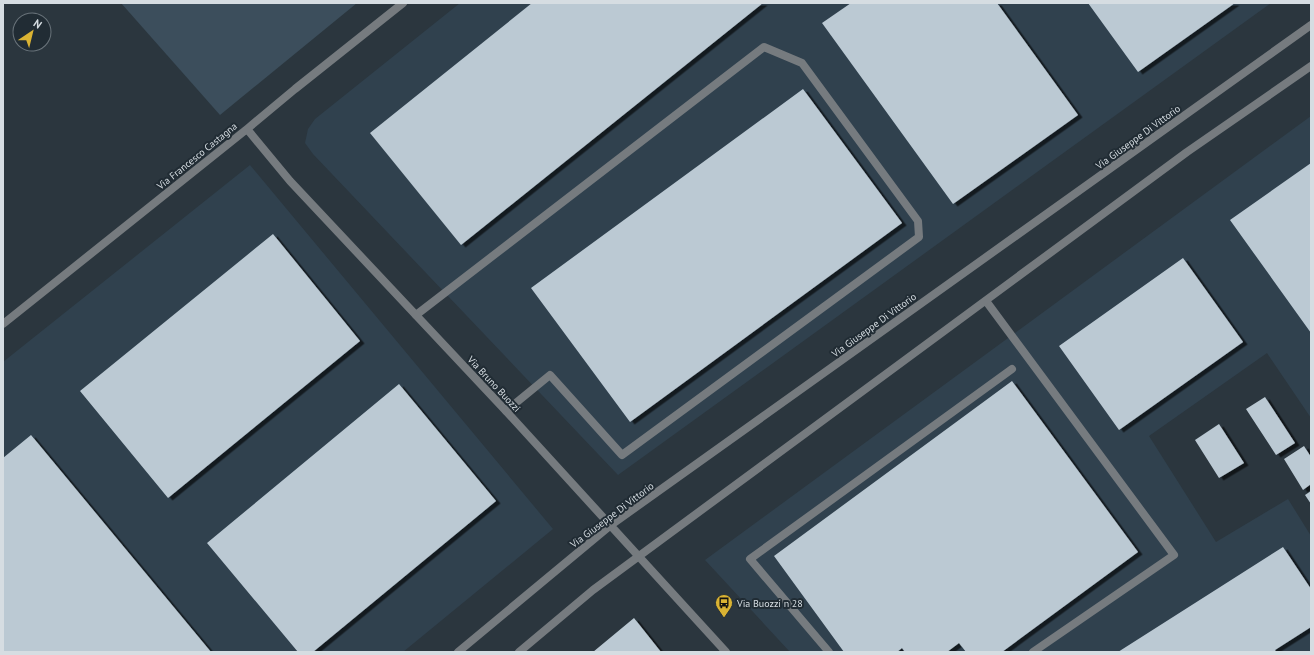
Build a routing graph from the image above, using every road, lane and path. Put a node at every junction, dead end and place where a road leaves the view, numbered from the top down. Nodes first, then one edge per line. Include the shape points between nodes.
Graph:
1 (403, 3) edge
2 (1311, 25) edge
3 (1311, 66) edge
4 (247, 129) junction
5 (986, 301) junction
6 (416, 315) junction
7 (3, 324) edge
8 (1012, 369) dead end
9 (506, 412) junction
10 (611, 526) junction
11 (639, 557) junction
12 (458, 652) edge
13 (519, 652) edge
14 (726, 652) edge
15 (829, 652) edge
16 (1033, 652) edge

1 - 4 street, Via Francesco Castagna
2 - 10 street, Via Giuseppe Di Vittorio
3 - 5 street via 1188,152
4 - 6 street, Via Bruno Buozzi via 290,181
4 - 7 street, Via Francesco Castagna
5 - 11 street
5 - 16 street via 1174,555
6 - 9 street, Via Bruno Buozzi
6 - 9 street via 764,47 802,63 918,221 919,237 622,455 550,375
8 - 15 street via 750,559
9 - 10 street, Via Bruno Buozzi
10 - 11 street, Via Bruno Buozzi
10 - 12 street, Via Giuseppe Di Vittorio
11 - 13 street via 593,590
11 - 14 street, Via Bruno Buozzi

